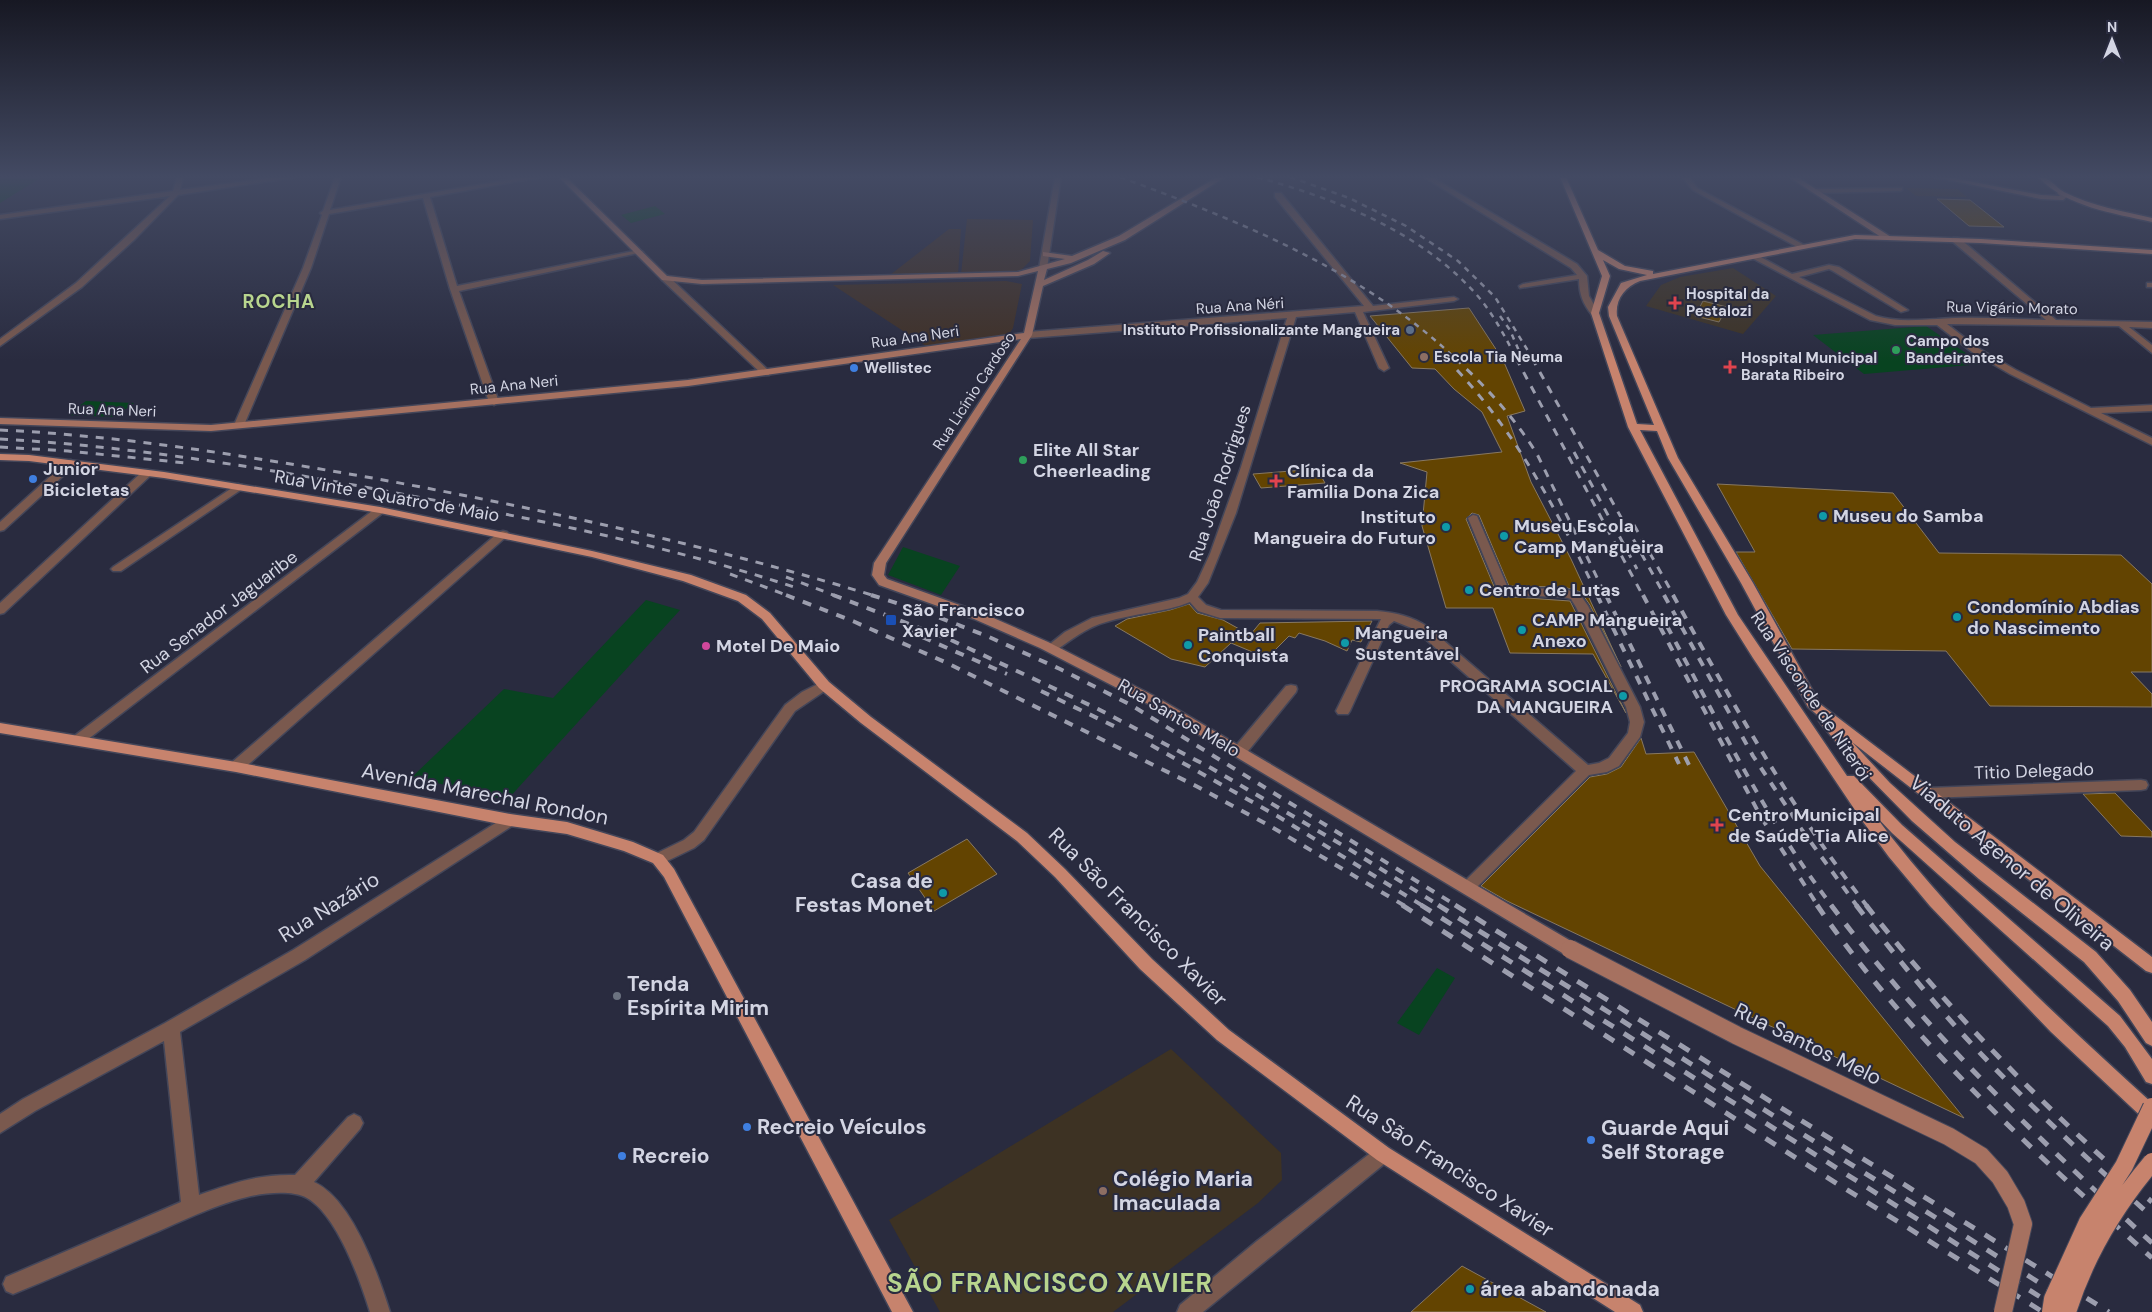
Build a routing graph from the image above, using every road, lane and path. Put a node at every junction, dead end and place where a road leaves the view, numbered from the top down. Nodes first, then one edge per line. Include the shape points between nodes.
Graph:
1 (131, 238) edge
2 (316, 238) edge
3 (439, 238) edge
4 (624, 238) edge
5 (1048, 238) edge
6 (1121, 238) edge
7 (1124, 238) edge
8 (1313, 238) edge
9 (1528, 238) edge
10 (1589, 238) edge
11 (1787, 238) edge
12 (1848, 238) edge
13 (1916, 238) edge
14 (1956, 240) junction
15 (1802, 246) junction
16 (1593, 247) junction
17 (638, 252) junction
18 (2152, 252) edge
19 (1046, 254) junction
20 (1080, 257) junction
21 (1754, 257) junction
22 (1043, 268) junction
23 (1684, 271) junction
24 (1018, 274) junction
25 (1583, 276) junction
26 (1792, 276) junction
27 (665, 278) junction
28 (1039, 284) junction
29 (1523, 286) dead end
30 (454, 290) junction
31 (1454, 299) dead end
32 (1371, 309) junction
33 (1359, 310) junction
34 (1904, 310) dead end
35 (1595, 313) junction
36 (1292, 316) junction
37 (1938, 321) junction
38 (2054, 322) junction
39 (2121, 324) junction
40 (2152, 325) edge
41 (1028, 335) junction
42 (0, 343) edge
43 (2152, 350) edge
44 (1384, 368) dead end
45 (766, 373) junction
46 (494, 402) junction
47 (2152, 408) edge
48 (2090, 410) junction
49 (0, 421) edge
50 (239, 425) junction
51 (1633, 426) junction
52 (1661, 428) junction
53 (2152, 442) edge
54 (1656, 447) junction
55 (0, 458) edge
56 (71, 463) junction
57 (148, 473) junction
58 (238, 487) junction
59 (380, 510) junction
60 (1473, 518) dead end
61 (0, 528) edge
62 (503, 534) junction
63 (117, 569) dead end
64 (878, 575) joint
65 (1192, 597) junction
66 (0, 610) edge
67 (758, 610) joint
68 (1393, 616) junction
69 (1050, 648) junction
70 (824, 685) junction
71 (1291, 689) dead end
72 (1815, 707) junction
73 (1343, 711) dead end
74 (0, 728) edge
75 (78, 740) junction
76 (1239, 752) junction
77 (1826, 757) junction
78 (236, 768) junction
79 (1585, 771) junction
80 (2141, 785) dead end
81 (1928, 793) junction
82 (510, 820) junction
83 (658, 859) junction
84 (1468, 888) junction
85 (2152, 966) edge
86 (171, 1028) junction
87 (2152, 1038) edge
88 (2152, 1076) edge
89 (2152, 1107) edge
90 (2152, 1115) edge
91 (354, 1123) dead end
92 (0, 1124) edge
93 (1383, 1154) junction
94 (2152, 1163) edge
95 (2138, 1173) edge
96 (299, 1185) junction
97 (191, 1207) junction
98 (13, 1284) dead end
99 (380, 1312) edge
100 (903, 1312) edge
101 (1188, 1312) edge
102 (1633, 1312) edge
103 (2003, 1312) edge
104 (2051, 1312) edge
105 (2067, 1312) edge

1 - 42 street via 84,281
2 - 50 street
3 - 30 street
4 - 17 main road
5 - 19 street, Rua Licínio Cardoso
6 - 20 main road
7 - 28 main road via 1091,262
8 - 32 street
9 - 25 street via 1574,266
10 - 16 main road
11 - 15 street
12 - 15 main road
13 - 14 main road
14 - 18 main road
14 - 38 street
15 - 21 main road
16 - 23 main road via 1611,263 1628,270 1652,273
16 - 35 main road via 1606,276
17 - 27 main road
17 - 30 street
19 - 20 main road
19 - 22 street, Rua Licínio Cardoso
20 - 22 main road
21 - 23 main road
21 - 26 street, Rua Vigário Morato
22 - 24 main road
22 - 28 main road, Rua Licínio Cardoso
23 - 52 main road, Rua Visconde de Niterói via 1638,279 1624,285 1612,307
24 - 27 main road via 702,282
24 - 28 main road
25 - 29 street
25 - 35 street via 1584,296
26 - 34 street via 1836,269
26 - 37 street, Rua Vigário Morato via 1873,318 1897,324
27 - 45 street
28 - 41 main road, Rua Licínio Cardoso
30 - 46 street
31 - 32 street, Rua Ana Néri
32 - 33 street, Rua Ana Néri
33 - 36 street, Rua Ana Néri
33 - 44 street
35 - 51 main road, Rua Visconde de Niterói
36 - 41 street, Rua Ana Néri
36 - 65 street, Rua João Rodrigues via 1226,528 1208,575
37 - 38 street, Rua Vigário Morato
37 - 48 street via 2013,372
38 - 39 street, Rua Vigário Morato
39 - 40 street, Rua Vigário Morato
39 - 43 street
41 - 45 main road, Rua Ana Neri
41 - 64 main road, Rua Licínio Cardoso via 880,563
45 - 46 main road, Rua Ana Neri
46 - 50 main road, Rua Ana Neri
47 - 48 street
48 - 53 street
49 - 50 main road, Rua Ana Neri via 191,428
51 - 52 main road
51 - 54 main road, Rua Visconde de Niterói
52 - 54 main road, Rua Visconde de Niterói
54 - 72 main road, Rua Visconde de Niterói via 1747,583
54 - 77 main road, Rua Visconde de Niterói via 1732,614
55 - 56 main road, Rua Vinte e Quatro de Maio
56 - 57 main road, Rua Vinte e Quatro de Maio
56 - 61 street
57 - 58 main road, Rua Vinte e Quatro de Maio
57 - 66 street
58 - 59 main road, Rua Vinte e Quatro de Maio
58 - 63 street
59 - 62 main road, Rua Vinte e Quatro de Maio
59 - 75 street, Rua Senador Jaguaribe
60 - 79 street via 1504,592 1576,596 1633,707 1637,722 1635,734 1614,762
62 - 67 main road, Rua Vinte e Quatro de Maio via 687,578 742,598
62 - 78 street
64 - 69 main road, Rua Santos Melo via 890,585 978,616
65 - 68 street via 1202,608 1220,614
65 - 69 street via 1102,619
67 - 70 main road, Rua São Francisco Xavier
68 - 73 street via 1384,623
68 - 79 street via 1414,622 1424,630
69 - 76 main road, Rua Santos Melo
70 - 83 street via 790,708 699,836
70 - 93 main road, Rua São Francisco Xavier via 1022,837 1060,872 1146,964 1223,1035
71 - 76 street
72 - 81 main road, Rua Visconde de Niterói
72 - 87 main road, Viaduto Agenor de Oliveira via 1844,744 1921,823 2090,956 2136,1011
74 - 75 main road, Avenida Marechal Rondon
75 - 78 main road, Avenida Marechal Rondon
76 - 84 main road, Rua Santos Melo
77 - 88 main road via 1897,829 2114,1021
77 - 90 main road, Rua Visconde de Niterói via 1894,853 1935,902 2057,1027
78 - 82 main road, Avenida Marechal Rondon
79 - 84 street
80 - 81 street, Titio Delegado
81 - 85 main road, Rua Visconde de Niterói
82 - 83 main road, Avenida Marechal Rondon via 574,830
82 - 86 street, Rua Nazário via 299,955
83 - 100 main road via 669,873
84 - 103 main road, Rua Santos Melo, bridge via 1570,949 1736,1035 1948,1136 1981,1156 2000,1176 2023,1224
86 - 92 street, Rua Nazário
86 - 97 street
89 - 95 main road, bridge
91 - 96 street
93 - 101 street
93 - 102 main road, Rua São Francisco Xavier
94 - 95 main road, bridge
95 - 104 main road, bridge via 2088,1222
95 - 105 main road, bridge via 2101,1231 2071,1296
96 - 97 street via 251,1187
96 - 99 street via 318,1194 334,1213 357,1252
97 - 98 street

